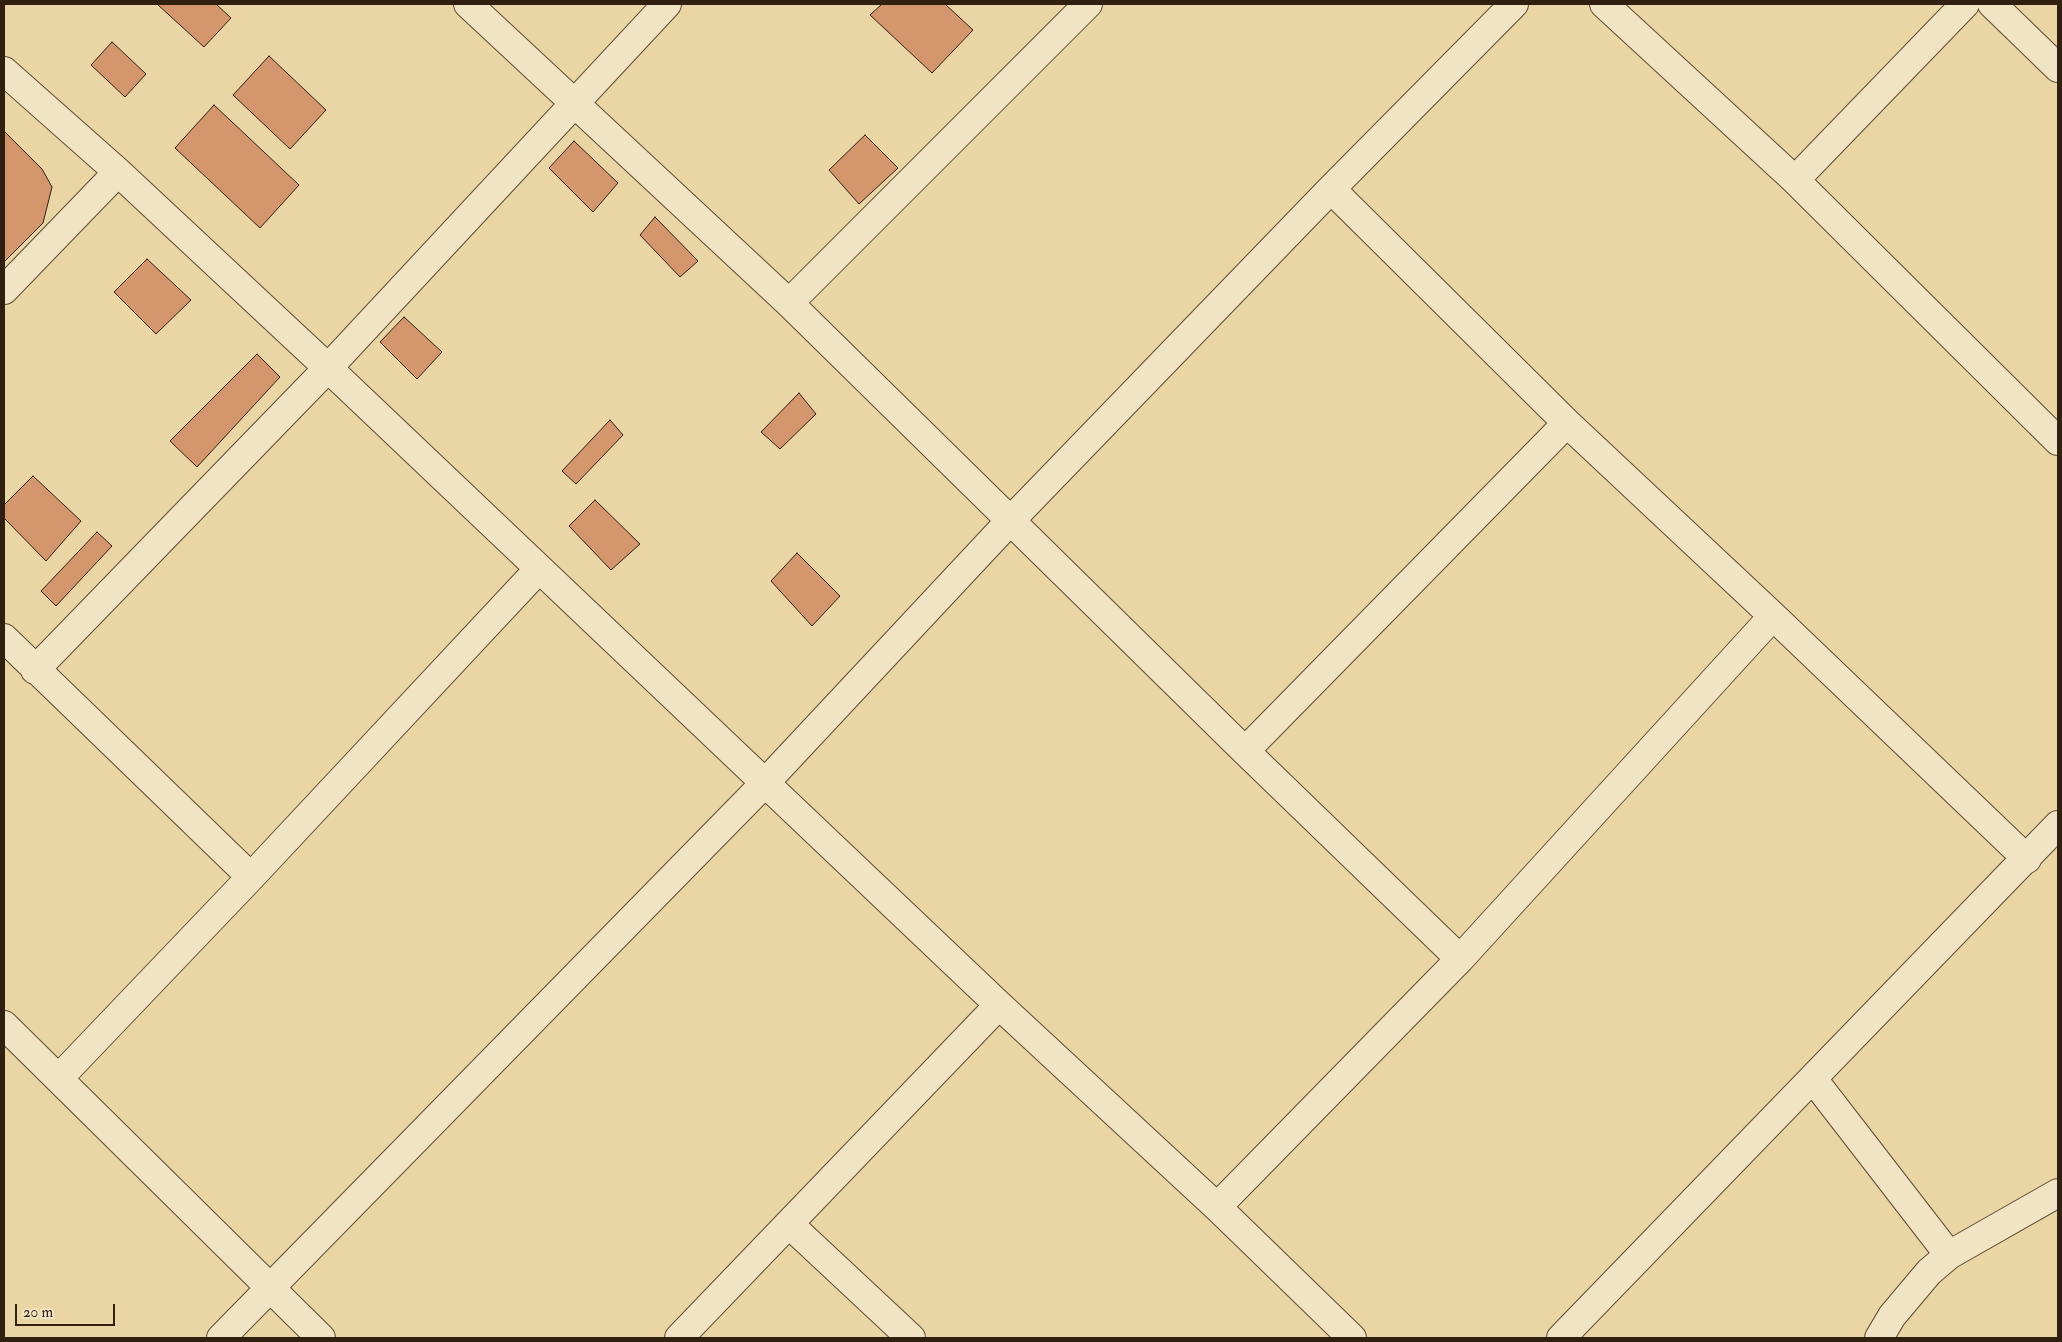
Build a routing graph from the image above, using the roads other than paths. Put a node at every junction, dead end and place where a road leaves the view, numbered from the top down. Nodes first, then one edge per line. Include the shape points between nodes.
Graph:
1 (468, 4) edge
2 (667, 4) edge
3 (1088, 4) edge
4 (1514, 4) edge
5 (1604, 4) edge
6 (1965, 4) edge
7 (1992, 4) edge
8 (2058, 68) edge
9 (4, 71) edge
10 (575, 104) junction
11 (118, 172) junction
12 (1795, 180) junction
13 (1331, 189) junction
14 (4, 290) edge
15 (789, 302) junction
16 (328, 368) junction
17 (1567, 423) junction
18 (2058, 441) edge
19 (1010, 520) junction
20 (538, 570) junction
21 (1773, 616) junction
22 (4, 638) edge
23 (36, 670) junction
24 (1245, 751) junction
25 (764, 784) junction
26 (2058, 826) edge
27 (2027, 859) junction
28 (251, 878) junction
29 (1460, 959) junction
30 (999, 1005) junction
31 (4, 1025) edge
32 (59, 1078) junction
33 (1813, 1079) junction
34 (2058, 1193) edge
35 (1217, 1206) junction
36 (789, 1224) junction
37 (1949, 1255) junction
38 (270, 1289) junction
39 (1573, 1334) edge
40 (221, 1338) edge
41 (321, 1338) edge
42 (679, 1338) edge
43 (911, 1338) edge
44 (1352, 1338) edge
45 (1879, 1338) edge

1 - 10 street
2 - 10 street
3 - 15 street
4 - 13 street
5 - 12 street
6 - 12 street
7 - 8 street
9 - 11 street
10 - 15 street
10 - 16 street
11 - 14 street
11 - 16 street
12 - 18 street
13 - 17 street
13 - 19 street
15 - 19 street
16 - 20 street
16 - 23 street
17 - 21 street
17 - 24 street
19 - 24 street
19 - 25 street
20 - 25 street
20 - 28 street
21 - 27 street
21 - 29 street
22 - 23 street
23 - 28 street
24 - 29 street
25 - 30 street
25 - 38 street
26 - 27 street
27 - 33 street
28 - 32 street
29 - 35 street
30 - 35 street
30 - 36 street
31 - 32 street
32 - 38 street
33 - 37 street
33 - 39 street
34 - 37 street
35 - 44 street
36 - 42 street
36 - 43 street
37 - 45 street via 1904,1301
38 - 40 street
38 - 41 street

